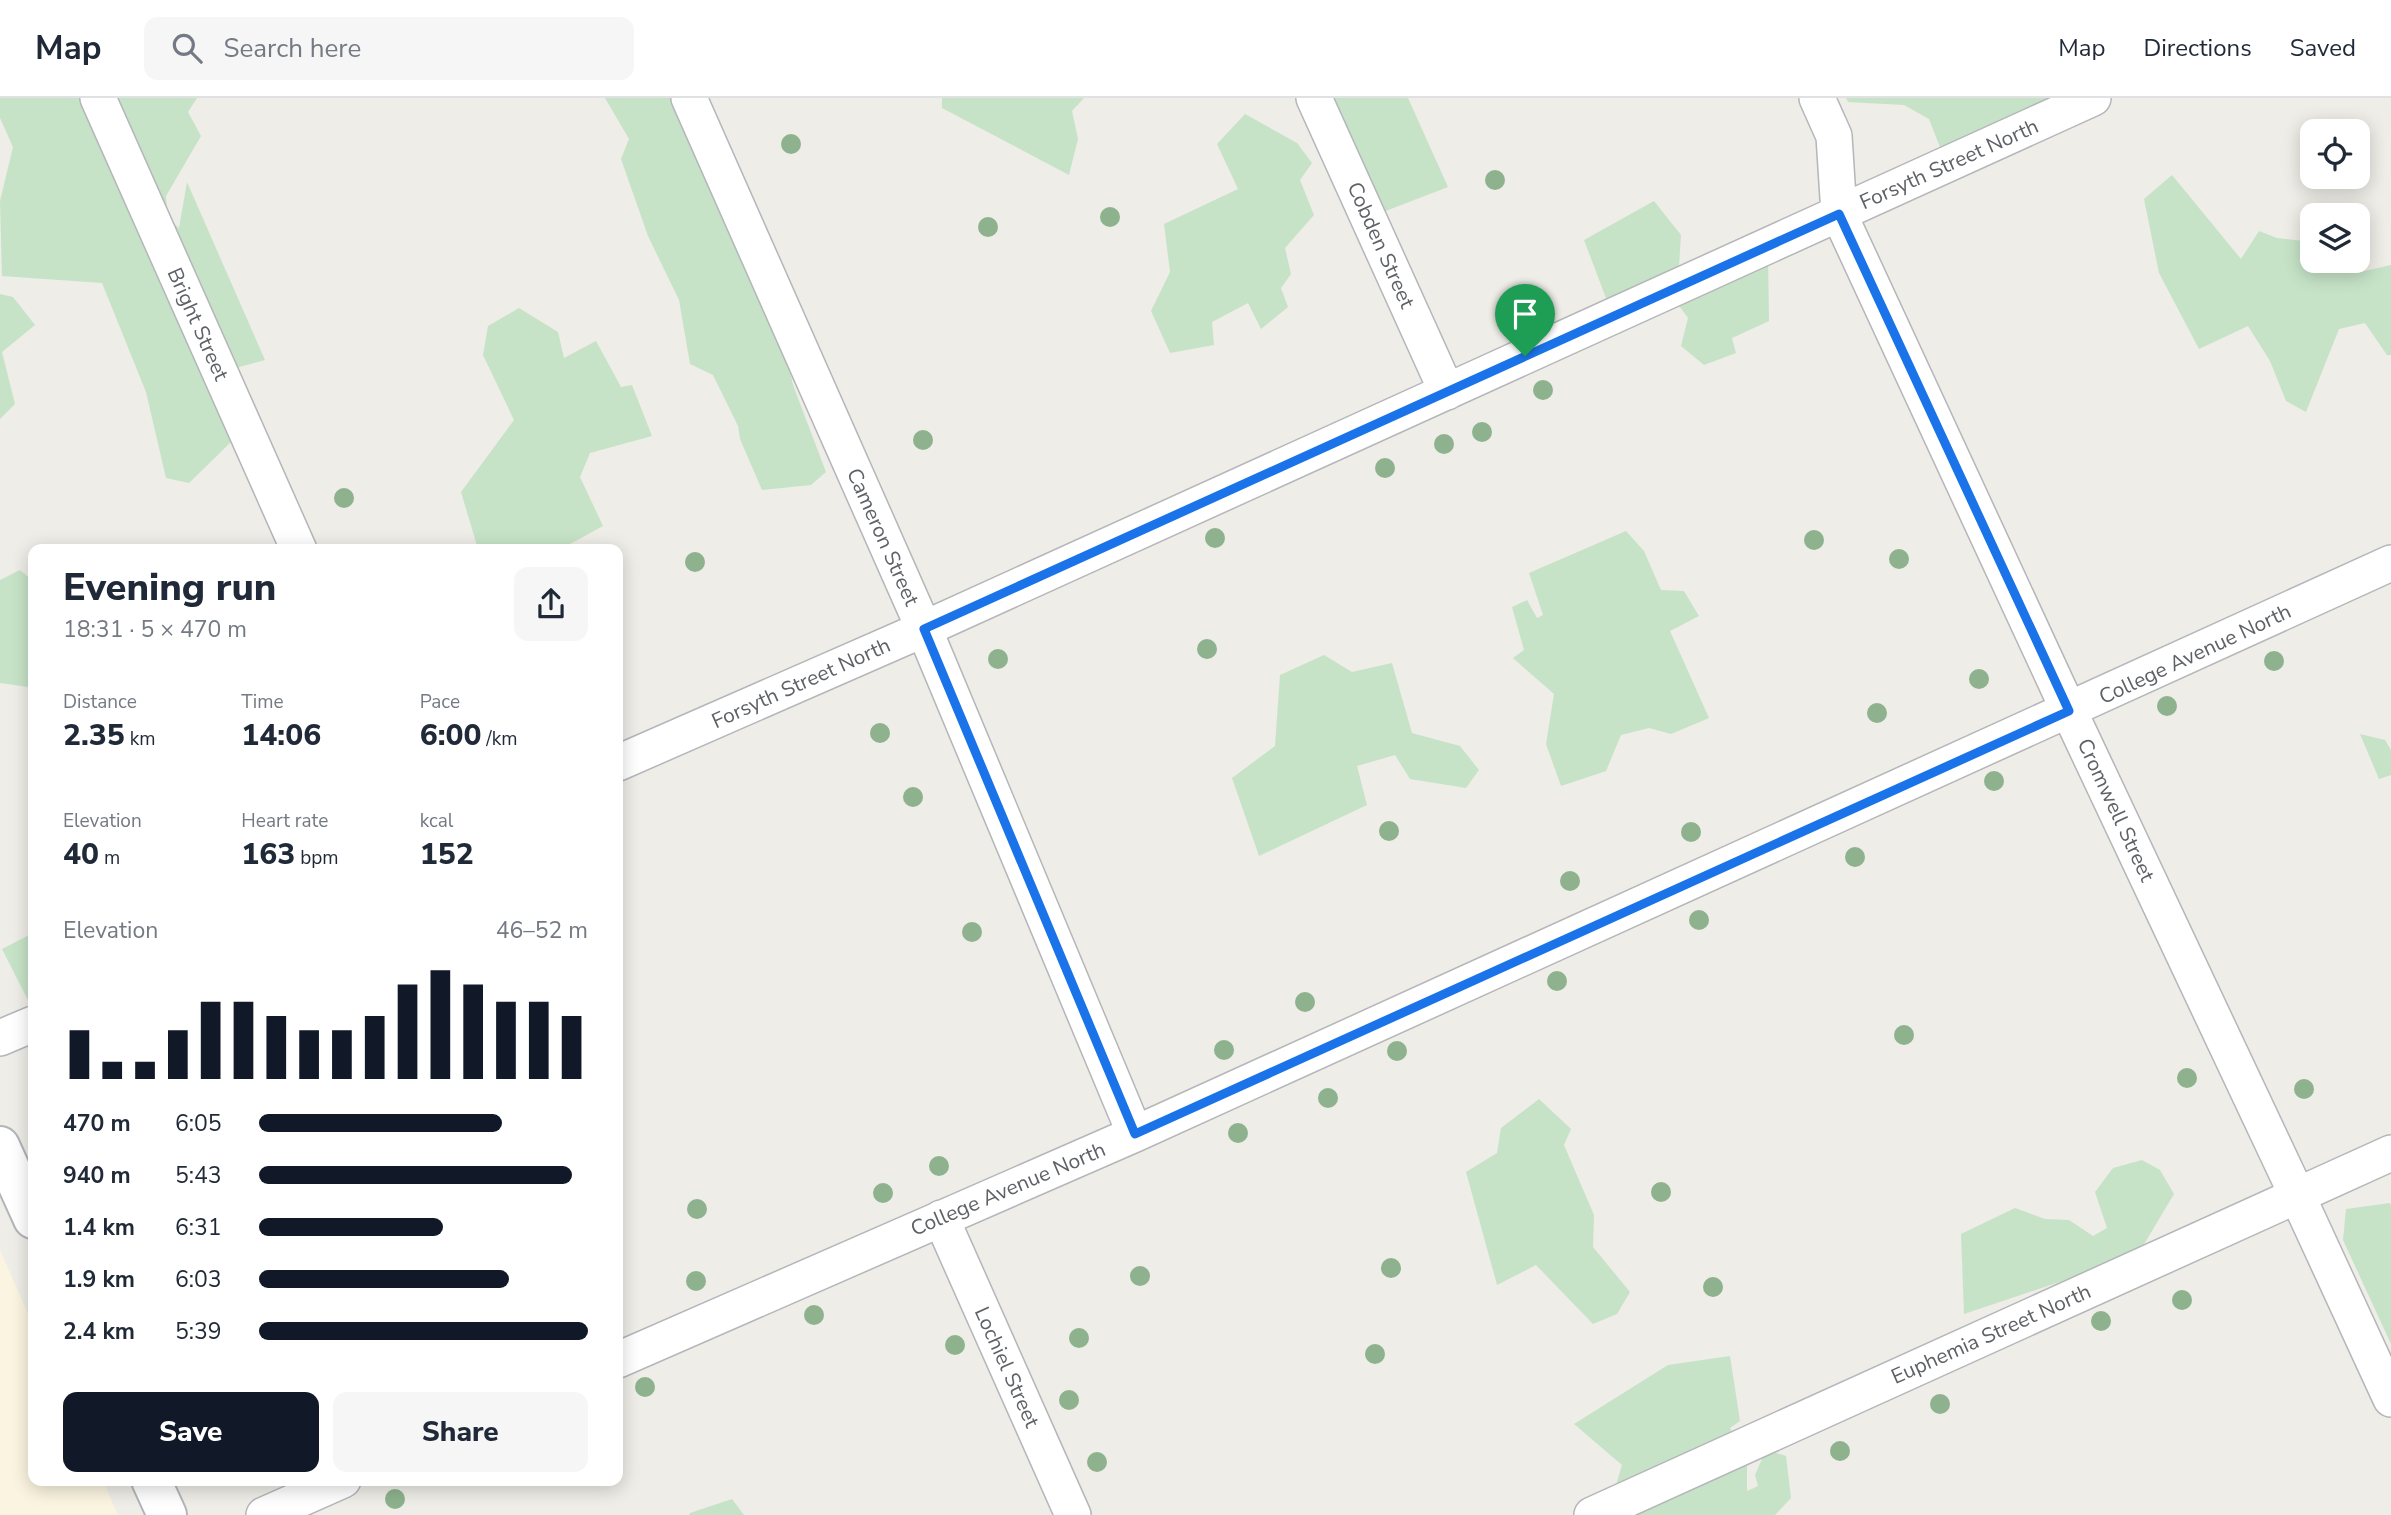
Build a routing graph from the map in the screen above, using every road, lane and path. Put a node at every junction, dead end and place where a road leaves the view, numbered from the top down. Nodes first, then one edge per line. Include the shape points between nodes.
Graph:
1 (98, 98) edge
2 (689, 98) edge
3 (1314, 98) edge
4 (1817, 98) edge
5 (2093, 98) edge
6 (1839, 214) junction
7 (1447, 392) junction
8 (296, 544) edge
9 (2391, 564) edge
10 (924, 629) junction
11 (2069, 711) junction
12 (623, 761) edge
13 (28, 1026) edge
14 (0, 1038) edge
15 (1135, 1134) junction
16 (0, 1146) edge
17 (2391, 1153) edge
18 (2297, 1195) junction
19 (28, 1208) edge
20 (941, 1218) junction
21 (623, 1358) edge
22 (2391, 1399) edge
23 (154, 1486) edge
24 (329, 1486) edge
25 (167, 1515) edge
26 (264, 1515) edge
27 (1073, 1515) edge
28 (1592, 1515) edge

1 - 8 street, Bright Street
2 - 10 street, Cameron Street
3 - 7 street, Cobden Street
4 - 6 street, Cromwell Street via 1835,136
5 - 6 street, Forsyth Street North
6 - 7 street, Forsyth Street North
6 - 11 street, Cromwell Street
7 - 10 street, Forsyth Street North
9 - 11 street, College Avenue North
10 - 12 street, Forsyth Street North
10 - 15 street, Cameron Street
11 - 15 street, College Avenue North
11 - 18 street, Cromwell Street
13 - 14 street
15 - 20 street, College Avenue North
16 - 19 street
17 - 18 street, Euphemia Street North
18 - 22 street, Cromwell Street
18 - 28 street, Euphemia Street North
20 - 21 street, College Avenue North
20 - 27 street, Lochiel Street
23 - 25 street
24 - 26 street

